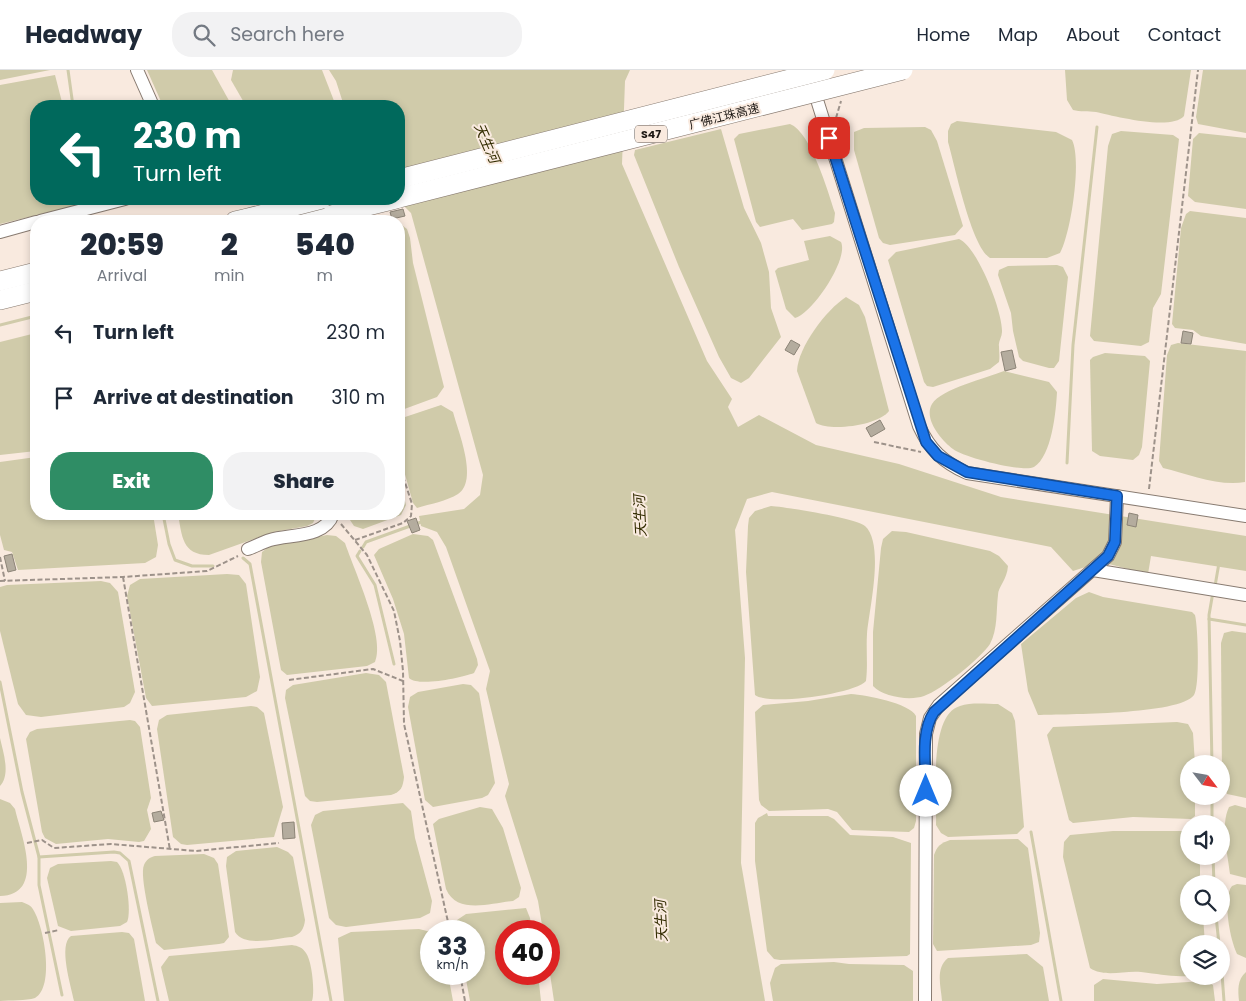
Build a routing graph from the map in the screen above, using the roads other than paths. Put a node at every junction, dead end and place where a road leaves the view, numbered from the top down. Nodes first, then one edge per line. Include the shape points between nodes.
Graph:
1 (137, 70) edge
2 (808, 70) edge
3 (824, 70) edge
4 (903, 70) edge
5 (150, 100) edge
6 (405, 177) edge
7 (405, 196) edge
8 (102, 205) edge
9 (299, 205) edge
10 (369, 205) edge
11 (63, 215) edge
12 (260, 215) edge
13 (330, 215) edge
14 (30, 224) edge
15 (0, 232) edge
16 (30, 274) edge
17 (0, 281) edge
18 (30, 292) edge
19 (0, 300) edge
20 (1117, 496) junction
21 (1246, 516) edge
22 (331, 520) edge
23 (248, 549) road end
24 (1093, 570) junction
25 (1246, 595) edge
26 (925, 1001) edge

1 - 5 street
2 - 20 street via 926,442 938,456 967,472
3 - 6 highway, 广佛江珠高速 / S47, bridge
4 - 7 highway, 广佛江珠高速 / S47, bridge
8 - 11 street
9 - 12 highway, bridge
10 - 13 highway, 广佛江珠高速 / S47
14 - 15 street
16 - 17 highway
18 - 19 highway
20 - 21 street
20 - 24 street via 1115,542 1108,556
22 - 23 street via 319,530 270,540
24 - 25 street
24 - 26 street via 939,705 930,718 926,734

